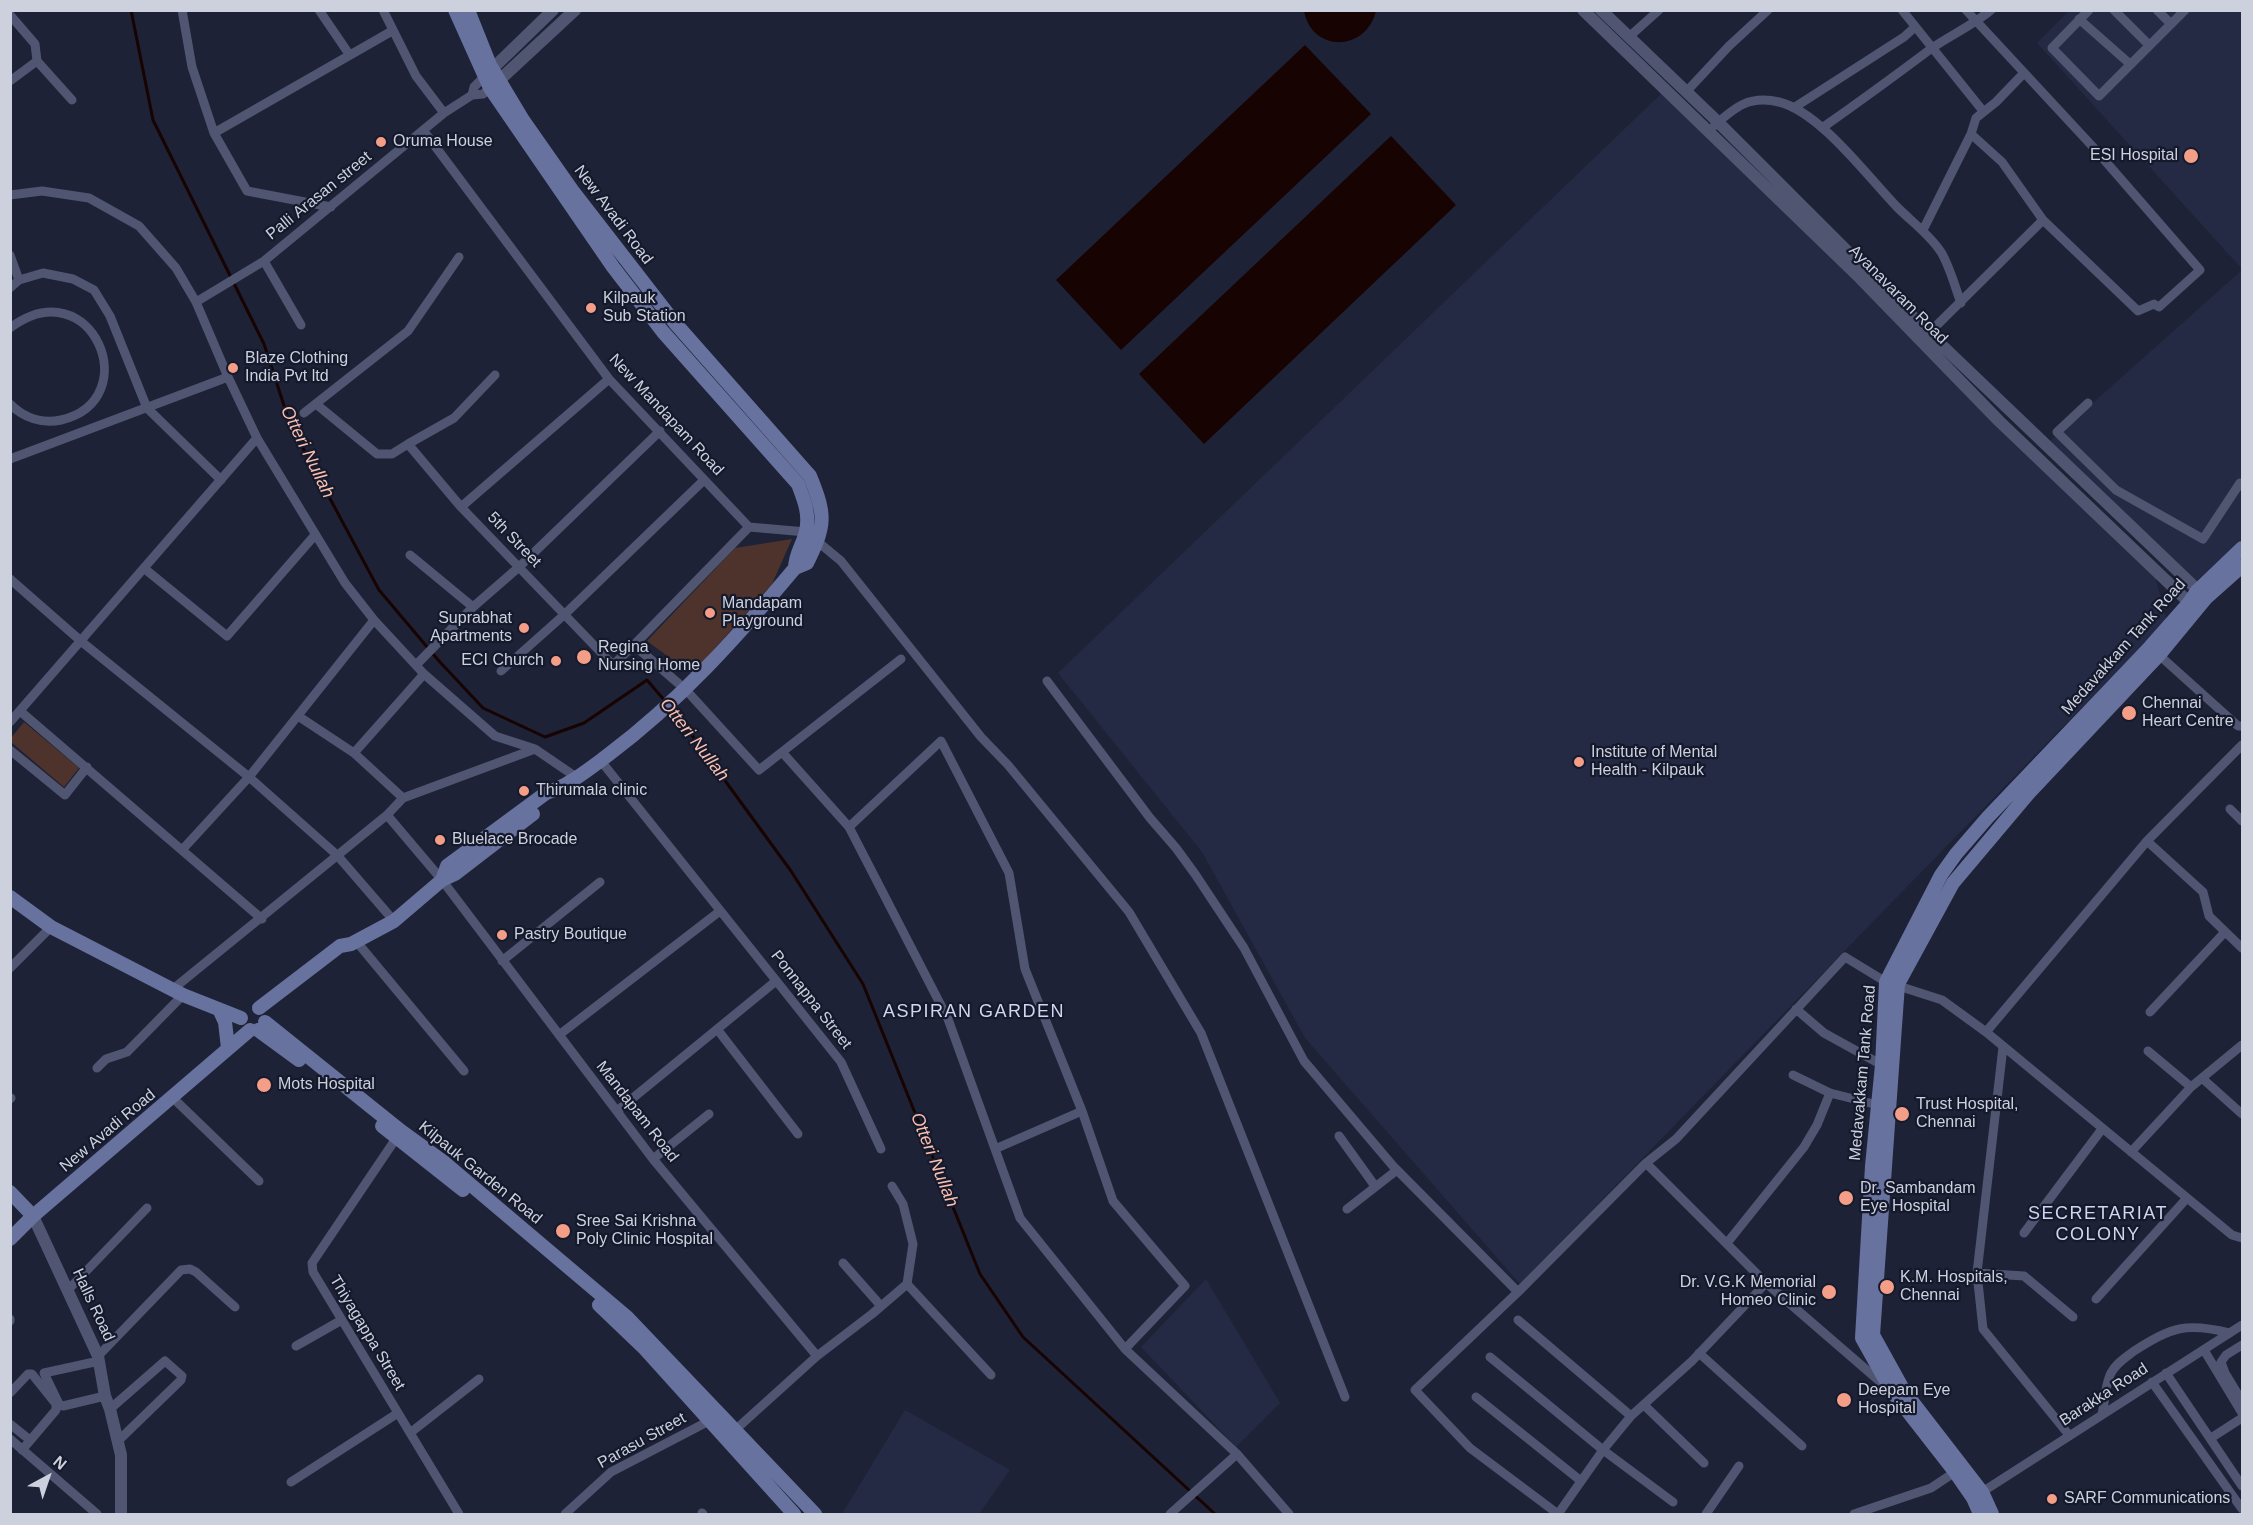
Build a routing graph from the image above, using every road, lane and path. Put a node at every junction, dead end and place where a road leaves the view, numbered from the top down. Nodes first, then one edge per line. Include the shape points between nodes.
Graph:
1 (182, 10) edge
2 (319, 10) edge
3 (383, 10) edge
4 (455, 10) edge
5 (468, 10) edge
6 (553, 10) edge
7 (575, 10) edge
8 (1583, 10) edge
9 (1601, 10) edge
10 (1659, 10) edge
11 (1768, 10) edge
12 (1902, 10) edge
13 (1966, 10) edge
14 (1991, 10) edge
15 (2089, 10) edge
16 (2114, 10) edge
17 (2157, 10) edge
18 (2185, 10) edge
19 (10, 15) edge
20 (2079, 20) junction
21 (1976, 23) junction
22 (2171, 24) junction
23 (1916, 27) junction
24 (392, 31) junction
25 (1630, 36) junction
26 (2149, 45) junction
27 (1933, 48) junction
28 (349, 54) junction
29 (37, 61) junction
30 (2130, 64) junction
31 (2024, 73) junction
32 (491, 79) junction
33 (10, 81) edge
34 (1686, 92) junction
35 (72, 100) dead end
36 (1795, 107) junction
37 (1983, 111) junction
38 (444, 113) junction
39 (1718, 122) junction
40 (1822, 128) junction
41 (423, 130) junction
42 (1708, 132) junction
43 (214, 133) junction
44 (1971, 134) junction
45 (10, 195) edge
46 (331, 207) junction
47 (2043, 220) junction
48 (1923, 230) junction
49 (10, 255) edge
50 (459, 257) dead end
51 (264, 261) junction
52 (19, 280) junction
53 (10, 288) edge
54 (196, 302) junction
55 (1961, 303) junction
56 (301, 326) dead end
57 (10, 328) edge
58 (1929, 333) junction
59 (495, 375) dead end
60 (228, 377) junction
61 (609, 379) junction
62 (2088, 403) dead end
63 (10, 404) edge
64 (316, 404) junction
65 (147, 408) junction
66 (304, 413) dead end
67 (72, 418) junction
68 (660, 431) junction
69 (77, 434) junction
70 (257, 438) junction
71 (408, 444) junction
72 (11, 459) edge
73 (221, 480) junction
74 (705, 480) junction
75 (2242, 486) edge
76 (461, 507) junction
77 (749, 527) junction
78 (806, 532) junction
79 (315, 535) junction
80 (817, 543) junction
81 (2242, 548) edge
82 (410, 555) dead end
83 (2242, 566) edge
84 (519, 567) junction
85 (795, 568) junction
86 (145, 569) junction
87 (10, 579) edge
88 (2202, 595) junction
89 (473, 607) junction
90 (2193, 607) junction
91 (565, 614) junction
92 (374, 620) junction
93 (82, 642) junction
94 (634, 645) junction
95 (2160, 655) junction
96 (901, 659) dead end
97 (420, 662) junction
98 (501, 671) dead end
99 (424, 674) junction
100 (1047, 681) dead end
101 (686, 690) junction
102 (20, 711) junction
103 (298, 716) junction
104 (10, 722) edge
105 (2242, 726) edge
106 (2242, 745) edge
107 (535, 749) junction
108 (10, 750) edge
109 (783, 752) junction
110 (354, 753) junction
111 (601, 760) junction
112 (87, 767) junction
113 (249, 777) junction
114 (576, 777) junction
115 (403, 798) junction
116 (2230, 809) dead end
117 (387, 815) junction
118 (2242, 821) edge
119 (849, 827) junction
120 (2147, 842) junction
121 (182, 850) junction
122 (337, 855) junction
123 (442, 880) junction
124 (600, 882) dead end
125 (10, 897) edge
126 (720, 911) junction
127 (262, 919) junction
128 (394, 921) junction
129 (51, 927) junction
130 (2225, 933) junction
131 (353, 943) junction
132 (2242, 948) edge
133 (502, 961) junction
134 (10, 968) edge
135 (776, 981) junction
136 (1892, 983) junction
137 (178, 992) junction
138 (219, 1009) junction
139 (1796, 1009) junction
140 (2150, 1012) dead end
141 (254, 1021) junction
142 (717, 1029) junction
143 (1986, 1032) junction
144 (559, 1035) junction
145 (2242, 1045) edge
146 (2003, 1047) junction
147 (228, 1048) junction
148 (2148, 1051) dead end
149 (1882, 1065) junction
150 (97, 1068) dead end
151 (464, 1071) dead end
152 (1793, 1075) dead end
153 (2203, 1079) junction
154 (2192, 1087) junction
155 (1830, 1093) junction
156 (172, 1098) junction
157 (1878, 1105) junction
158 (617, 1111) junction
159 (1082, 1111) junction
160 (709, 1114) dead end
161 (2242, 1114) edge
162 (2102, 1129) junction
163 (798, 1134) dead end
164 (399, 1135) junction
165 (1339, 1136) dead end
166 (881, 1149) dead end
167 (995, 1149) junction
168 (2131, 1152) junction
169 (653, 1160) junction
170 (1646, 1163) junction
171 (1397, 1170) junction
172 (259, 1181) dead end
173 (892, 1186) dead end
174 (1375, 1186) junction
175 (10, 1192) edge
176 (2187, 1198) junction
177 (147, 1208) dead end
178 (1347, 1209) dead end
179 (33, 1216) junction
180 (2024, 1233) dead end
181 (2242, 1238) edge
182 (10, 1239) edge
183 (1727, 1243) junction
184 (843, 1263) dead end
185 (1977, 1273) junction
186 (1766, 1283) junction
187 (908, 1284) junction
188 (68, 1290) junction
189 (1518, 1292) junction
190 (2096, 1299) dead end
191 (881, 1306) junction
192 (235, 1307) dead end
193 (2073, 1317) dead end
194 (1518, 1320) dead end
195 (340, 1321) junction
196 (2242, 1326) edge
197 (2230, 1333) junction
198 (2242, 1345) edge
199 (296, 1346) dead end
200 (1125, 1349) junction
201 (2204, 1350) junction
202 (1700, 1353) junction
203 (817, 1356) junction
204 (1490, 1357) dead end
205 (99, 1359) junction
206 (2166, 1373) junction
207 (991, 1375) dead end
208 (478, 1379) dead end
209 (2152, 1382) junction
210 (1891, 1390) junction
211 (10, 1393) edge
212 (105, 1396) junction
213 (1345, 1397) dead end
214 (1476, 1397) dead end
215 (2242, 1401) edge
216 (1644, 1405) junction
217 (110, 1408) junction
218 (398, 1413) junction
219 (2242, 1413) edge
220 (2102, 1414) junction
221 (1631, 1416) junction
222 (2242, 1418) edge
223 (709, 1421) junction
224 (12, 1427) edge
225 (734, 1431) junction
226 (410, 1433) junction
227 (2069, 1435) junction
228 (2211, 1438) junction
229 (10, 1439) edge
230 (30, 1440) junction
231 (117, 1442) junction
232 (1802, 1446) dead end
233 (22, 1450) junction
234 (1604, 1450) junction
235 (1237, 1454) junction
236 (1704, 1463) dead end
237 (1738, 1466) dead end
238 (1955, 1472) junction
239 (1581, 1481) junction
240 (291, 1482) dead end
241 (2242, 1486) edge
242 (1978, 1495) junction
243 (1673, 1502) dead end
244 (2242, 1509) edge
245 (98, 1515) edge
246 (121, 1515) edge
247 (459, 1515) edge
248 (566, 1515) edge
249 (794, 1515) edge
250 (815, 1515) edge
251 (1170, 1515) edge
252 (1289, 1515) edge
253 (1706, 1515) edge
254 (1854, 1515) edge
255 (1980, 1515) edge
256 (1992, 1515) edge

1 - 43 street via 192,67
2 - 28 street
3 - 24 street
4 - 32 main road, New Avadi Road
5 - 32 main road, New Avadi Road
6 - 32 street
7 - 32 street
8 - 42 street, Ayanavaram Road
9 - 25 street, Ayanavaram Road
10 - 25 street
11 - 34 street
12 - 23 street
13 - 21 street
14 - 21 street
15 - 20 street
16 - 26 street
17 - 22 street
18 - 22 street
19 - 29 street via 35,44
20 - 30 street
20 - 30 street via 2052,48 2098,96
21 - 27 street
21 - 31 street
22 - 26 street
23 - 27 street
23 - 36 street
24 - 28 street
24 - 38 street via 416,76
25 - 34 street, Ayanavaram Road
26 - 30 street
27 - 37 street
27 - 40 street
28 - 43 street
29 - 33 street
29 - 35 street
31 - 37 street
31 - 47 street via 2200,270 2159,307 2154,304 2138,311
32 - 38 street, Palli Arasan street via 483,94 472,95
32 - 78 main road, New Avadi Road via 613,267 663,333 798,484 808,509
32 - 80 main road, New Avadi Road via 630,267 810,476 822,506
34 - 39 street, Ayanavaram Road
36 - 39 street via 1777,102 1744,102
36 - 40 street
37 - 44 street
38 - 41 street, Palli Arasan street
39 - 42 street
39 - 58 street, Ayanavaram Road
40 - 48 street
41 - 46 street, Palli Arasan street
41 - 61 street, New Mandapam Road
42 - 90 street, Ayanavaram Road
43 - 46 street via 247,191
44 - 47 street via 2002,162
44 - 48 street
45 - 54 street via 42,191 89,198 139,226 176,268
46 - 51 street, Palli Arasan street
47 - 55 street
48 - 55 street via 1942,254
49 - 52 street
50 - 64 street via 408,331
51 - 54 street, Palli Arasan street
51 - 56 street
52 - 53 street
52 - 65 street via 43,273 73,279 94,290 110,316
54 - 60 street
55 - 58 street
57 - 67 street via 24,318 51,312 77,319 91,330 105,362 104,379 98,395
58 - 88 street, Ayanavaram Road
59 - 71 street via 454,417
60 - 65 street
60 - 70 street
61 - 68 street, New Mandapam Road
61 - 76 street
62 - 75 street via 2057,432 2116,490 2203,539 2240,483
63 - 67 street via 35,420
64 - 66 street
64 - 71 street via 377,454 392,454
65 - 69 street
65 - 73 street
67 - 69 street
68 - 74 street, New Mandapam Road
68 - 84 street
69 - 72 street
70 - 73 street
70 - 79 street
71 - 76 street, 5th Street
73 - 86 street
74 - 77 street, New Mandapam Road
74 - 91 street
76 - 84 street, 5th Street
77 - 78 street
77 - 94 street
78 - 80 street
78 - 85 main road, New Avadi Road via 795,557
79 - 86 street via 228,636
79 - 92 street
80 - 85 main road, New Avadi Road via 807,563
80 - 213 street via 841,561 981,737 1129,912 1201,1033
81 - 88 main road, Medavakkam Tank Road
82 - 89 street
83 - 88 main road, Medavakkam Tank Road
84 - 89 street
84 - 91 street, 5th Street
85 - 101 main road, New Avadi Road
86 - 93 street
87 - 93 street
88 - 90 main road, Medavakkam Tank Road
89 - 97 street
90 - 95 main road, Medavakkam Tank Road
90 - 136 main road, Medavakkam Tank Road via 2150,647 1956,854 1941,875
91 - 94 street, 5th Street via 613,664
91 - 98 street
92 - 97 street
92 - 103 street
93 - 102 street
93 - 113 street
94 - 101 street
95 - 105 street
95 - 136 main road, Medavakkam Tank Road via 2028,794 1953,883
96 - 109 street
97 - 99 street
99 - 107 street via 495,736
99 - 110 street
100 - 171 street via 1195,874 1244,948 1304,1061
101 - 109 street via 759,770
101 - 111 main road, New Avadi Road
102 - 104 street
102 - 112 street
103 - 110 street
103 - 113 street
106 - 120 street
107 - 114 street
107 - 115 street
108 - 112 street via 64,795
109 - 119 street
110 - 115 street
111 - 114 main road, New Avadi Road
111 - 126 street, Ponnappa Street
112 - 121 street
113 - 121 street
113 - 122 street
114 - 123 main road, New Avadi Road via 546,793 447,866
115 - 117 street
116 - 118 street
117 - 122 street
117 - 123 street, Mandapam Road
119 - 159 street via 941,741 1009,873 1025,969
119 - 167 street via 948,1019
120 - 130 street via 2203,892 2209,916
120 - 143 street
121 - 127 street
122 - 127 street
122 - 128 street
123 - 128 main road, New Avadi Road
123 - 133 street, Mandapam Road
124 - 133 street
125 - 129 main road, Kilpauk Garden Road
126 - 135 street, Ponnappa Street
126 - 144 street
127 - 137 street
128 - 131 main road, New Avadi Road
129 - 134 street
129 - 137 main road, Kilpauk Garden Road
130 - 132 street
130 - 140 street
131 - 141 main road, New Avadi Road via 340,945
131 - 151 street
133 - 144 street, Mandapam Road
135 - 142 street
135 - 166 street, Ponnappa Street via 841,1062
136 - 139 street via 1845,957
136 - 143 street via 1942,1000
136 - 149 main road, Medavakkam Tank Road
136 - 242 main road, Medavakkam Tank Road via 1873,1335 1904,1391
137 - 138 main road, Kilpauk Garden Road
137 - 150 street via 127,1052 106,1059
138 - 141 main road, Kilpauk Garden Road
138 - 147 main road
139 - 149 street via 1824,1033
139 - 170 street via 1698,1117
141 - 147 main road, New Avadi Road
141 - 164 main road, Kilpauk Garden Road
142 - 158 street
142 - 163 street
143 - 146 street
144 - 158 street, Mandapam Road
145 - 153 street
146 - 162 street
146 - 185 street
147 - 156 main road, New Avadi Road
148 - 154 street
149 - 157 main road, Medavakkam Tank Road
152 - 155 street
153 - 154 street
153 - 161 street
154 - 168 street
155 - 157 street
155 - 183 street via 1804,1148
156 - 172 street
156 - 179 main road, New Avadi Road
157 - 210 main road, Medavakkam Tank Road via 1862,1338
158 - 169 street, Mandapam Road
159 - 167 street
159 - 200 street via 1113,1201 1185,1286
160 - 169 street
162 - 168 street
162 - 180 street
164 - 195 street, Thiyagappa Street via 312,1263 313,1272
164 - 223 main road, Kilpauk Garden Road via 615,1319
164 - 225 main road, Kilpauk Garden Road via 446,1163 627,1317
165 - 174 street
167 - 200 street via 1020,1218
168 - 176 street
169 - 203 street, Mandapam Road
170 - 183 street
170 - 189 street
171 - 174 street
171 - 189 street
173 - 187 street via 903,1204 913,1244
174 - 178 street
175 - 179 main road, Halls Road
176 - 181 street via 2232,1235
176 - 190 street
177 - 188 street
179 - 182 main road, New Avadi Road
179 - 188 street, Halls Road
183 - 186 street
184 - 191 street
185 - 193 street via 2024,1276
185 - 227 street via 1983,1329
186 - 202 street
186 - 210 street
187 - 191 street
187 - 207 street
188 - 205 street, Halls Road
189 - 239 street via 1414,1390 1470,1448 1558,1515
191 - 203 street
192 - 205 street via 196,1272 181,1270
194 - 221 street
195 - 199 street
195 - 218 street, Thiyagappa Street
196 - 197 street, Barakka Road
197 - 201 street, Barakka Road
197 - 220 street via 2206,1327 2161,1334 2119,1362 2110,1374
198 - 215 street via 2221,1362
200 - 235 street
201 - 206 street, Barakka Road
201 - 219 street
202 - 216 street
202 - 232 street
203 - 225 street
204 - 234 street
205 - 212 street, Halls Road
205 - 212 street via 46,1371 45,1376 63,1406
206 - 209 street, Barakka Road
206 - 228 street
208 - 226 street
209 - 220 street, Barakka Road
209 - 244 street
210 - 238 main road, Medavakkam Tank Road
211 - 230 street via 32,1374 56,1404 56,1410
212 - 217 street, Halls Road
214 - 239 street
216 - 221 street
216 - 236 street
217 - 231 street, Halls Road
217 - 231 street via 165,1360 182,1376
218 - 226 street, Thiyagappa Street
218 - 240 street
220 - 227 street, Barakka Road
221 - 234 street
222 - 228 street
223 - 248 street, Parasu Street via 611,1472
223 - 249 main road, Kilpauk Garden Road
224 - 230 street
225 - 250 main road, Kilpauk Garden Road
226 - 247 street, Thiyagappa Street
227 - 242 street, Barakka Road
228 - 241 street
229 - 233 street
230 - 233 street
231 - 246 street, Halls Road via 121,1455
233 - 245 street
234 - 239 street
234 - 243 street
235 - 251 street
235 - 252 street
237 - 253 street
238 - 242 main road, Medavakkam Tank Road
238 - 254 street via 1931,1488
242 - 255 main road, Medavakkam Tank Road
242 - 256 main road, Medavakkam Tank Road

